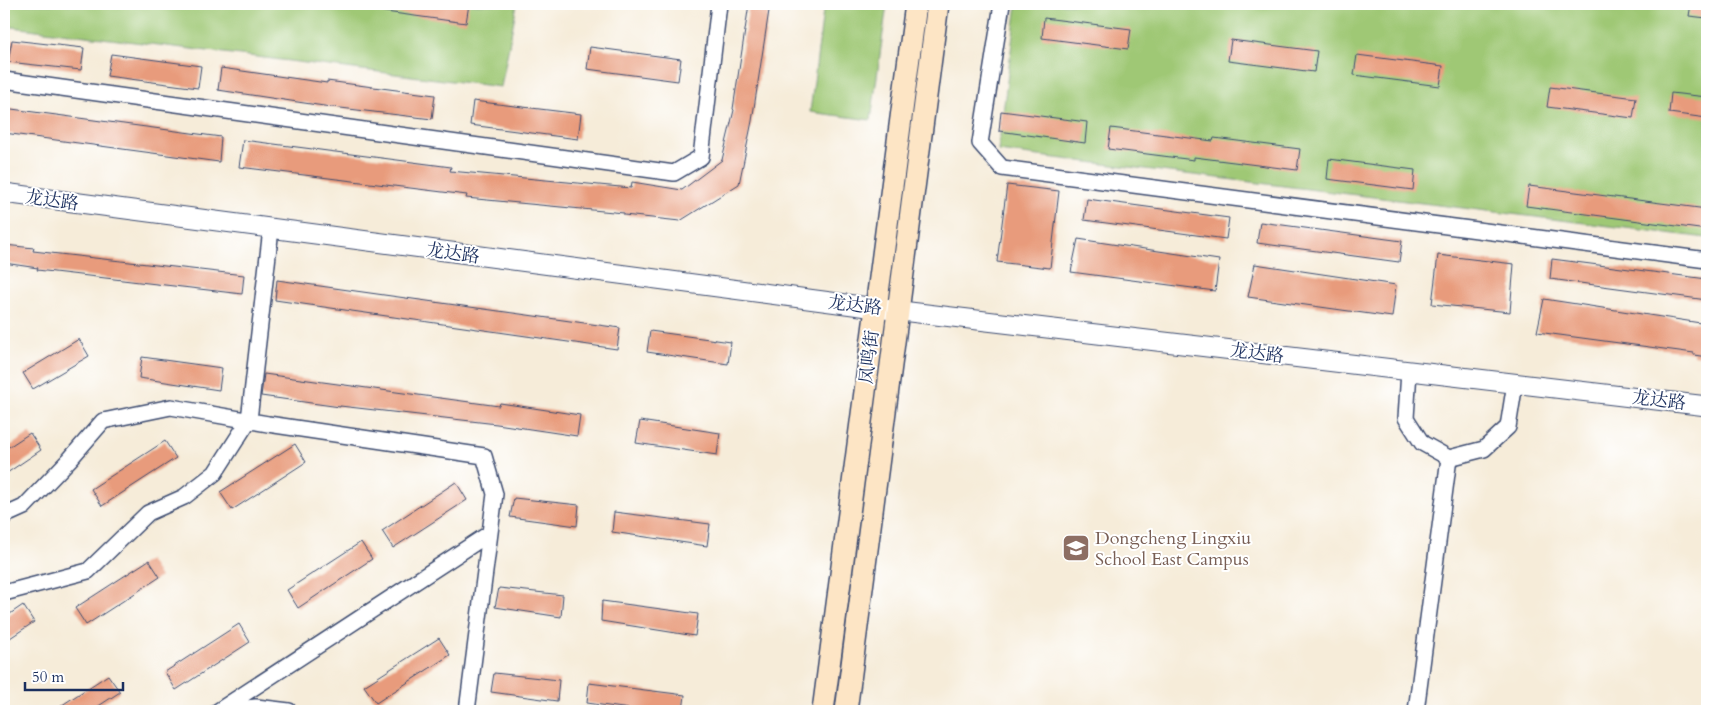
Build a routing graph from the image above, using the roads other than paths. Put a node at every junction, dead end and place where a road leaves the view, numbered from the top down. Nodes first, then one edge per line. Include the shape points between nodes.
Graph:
1 (719, 4) edge
2 (916, 4) edge
3 (938, 4) edge
4 (1002, 4) edge
5 (4, 80) edge
6 (4, 193) edge
7 (271, 229) junction
8 (1707, 260) edge
9 (876, 308) junction
10 (897, 311) junction
11 (1409, 371) junction
12 (1516, 383) junction
13 (1707, 406) edge
14 (249, 420) junction
15 (1449, 458) junction
16 (4, 516) edge
17 (490, 533) junction
18 (4, 593) edge
19 (218, 711) edge
20 (289, 711) edge
21 (467, 711) edge
22 (823, 711) edge
23 (846, 711) edge
24 (1416, 711) edge

1 - 5 street via 701,157 674,173
2 - 9 main road, 凤鸣街
3 - 10 main road, 凤鸣街
4 - 8 street via 980,143 1002,168
6 - 7 street, 龙达路
7 - 9 street, 龙达路
7 - 14 street
9 - 10 street, 龙达路
9 - 22 main road, 凤鸣街
10 - 11 street, 龙达路
10 - 23 main road, 凤鸣街
11 - 12 street, 龙达路
11 - 15 street via 1406,418 1422,443
12 - 13 street, 龙达路
12 - 15 street via 1508,428 1484,449
14 - 16 street via 171,407 103,421 24,507
14 - 17 street via 484,456 496,494
14 - 18 street via 215,473 184,497 148,513 88,571
15 - 24 street
17 - 19 street
17 - 21 street
19 - 20 street via 256,707

